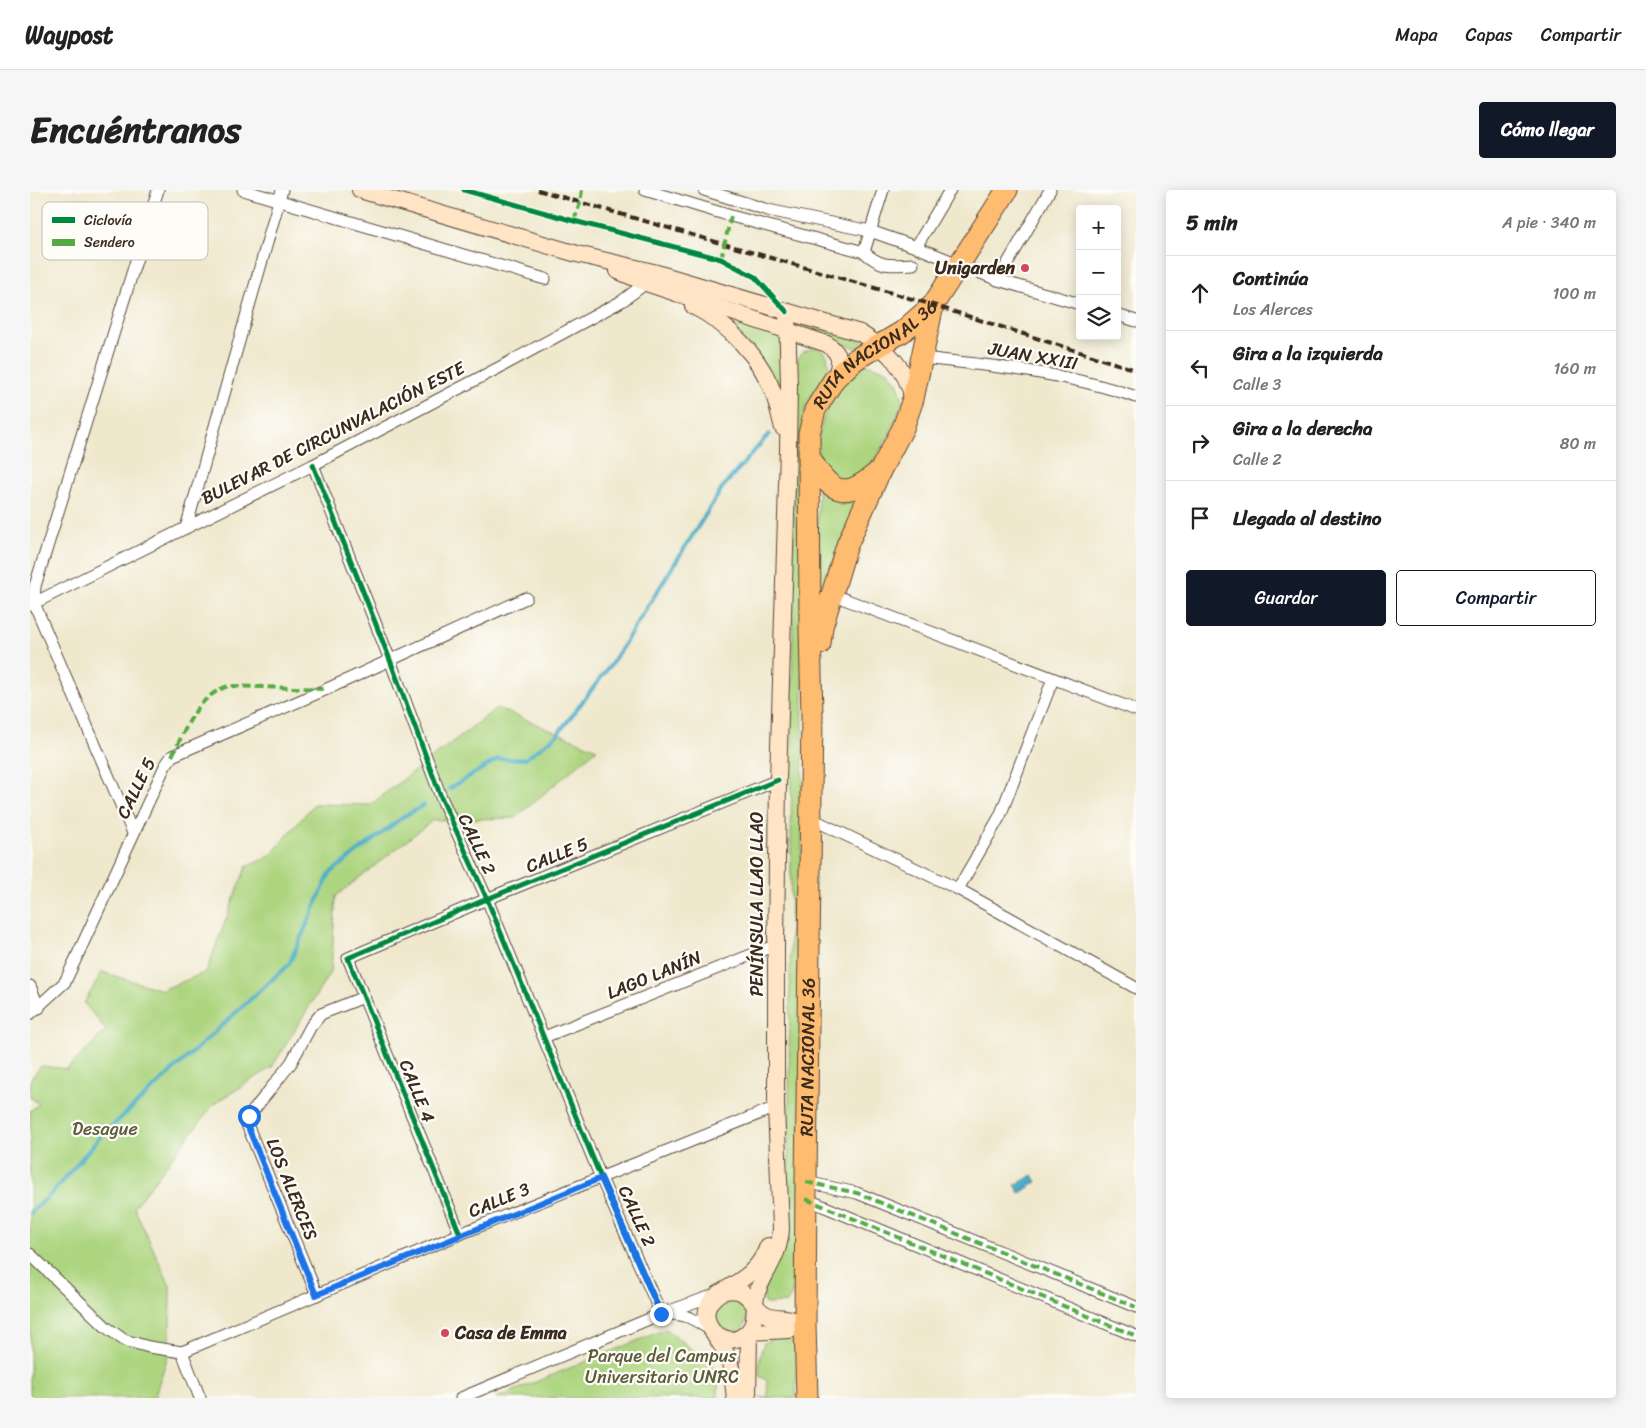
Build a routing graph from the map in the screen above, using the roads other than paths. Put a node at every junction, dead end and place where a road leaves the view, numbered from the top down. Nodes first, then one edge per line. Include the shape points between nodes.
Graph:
1 (158, 190) edge
2 (243, 190) edge
3 (360, 190) edge
4 (645, 190) edge
5 (704, 190) edge
6 (883, 190) edge
7 (950, 190) edge
8 (1007, 190) edge
9 (1050, 190) edge
10 (280, 195) edge
11 (154, 202) edge
12 (870, 231) junction
13 (916, 247) junction
14 (864, 252) junction
15 (577, 254) junction
16 (136, 260) edge
17 (913, 264) dead end
18 (958, 264) junction
19 (545, 279) dead end
20 (998, 280) junction
21 (646, 283) junction
22 (1076, 303) edge
23 (933, 305) junction
24 (788, 312) junction
25 (1121, 316) edge
26 (1136, 320) edge
27 (788, 331) junction
28 (879, 345) junction
29 (922, 358) junction
30 (835, 378) junction
31 (1136, 398) edge
32 (913, 399) junction
33 (788, 450) junction
34 (810, 458) junction
35 (313, 465) junction
36 (882, 469) junction
37 (186, 528) junction
38 (832, 594) junction
39 (526, 598) dead end
40 (32, 604) edge
41 (390, 660) junction
42 (1053, 679) junction
43 (1136, 710) edge
44 (812, 715) junction
45 (778, 780) junction
46 (810, 818) junction
47 (133, 833) junction
48 (958, 889) junction
49 (487, 898) junction
50 (776, 945) junction
51 (348, 958) joint
52 (30, 986) edge
53 (1136, 988) edge
54 (364, 998) junction
55 (34, 1011) edge
56 (544, 1037) junction
57 (776, 1107) junction
58 (601, 1178) junction
59 (778, 1178) junction
60 (806, 1190) junction
61 (460, 1234) junction
62 (30, 1254) edge
63 (719, 1293) junction
64 (316, 1295) junction
65 (754, 1306) junction
66 (1136, 1307) edge
67 (661, 1314) junction
68 (805, 1324) junction
69 (713, 1332) junction
70 (749, 1332) junction
71 (1136, 1336) edge
72 (182, 1352) junction
73 (200, 1398) edge
74 (461, 1398) edge
75 (735, 1398) edge
76 (748, 1398) edge
77 (806, 1398) edge

1 - 11 street
2 - 10 street
3 - 15 main road
4 - 14 street
5 - 12 street via 768,210
6 - 12 street
7 - 13 street
8 - 18 highway
9 - 20 street
10 - 19 street
10 - 37 street
12 - 13 street
12 - 14 street
13 - 18 street
14 - 17 street via 875,262
15 - 21 main road
15 - 24 main road via 653,272
16 - 40 street via 34,586
18 - 20 street
18 - 23 highway
20 - 22 street
21 - 27 main road
21 - 33 main road, PENÍNSULA LLAO LLAO via 703,311 734,333 756,360 774,393
21 - 35 street, BULEVAR DE CIRCUNVALACIÓN ESTE via 597,315
23 - 28 highway, RUTA NACIONAL 36 via 902,332
23 - 29 highway, RUTA NACIONAL 36
24 - 27 main road, PENÍNSULA LLAO LLAO
24 - 28 main road via 860,333
25 - 26 street
27 - 30 main road via 827,344 835,350 840,357
27 - 33 main road, PENÍNSULA LLAO LLAO
28 - 30 highway, RUTA NACIONAL 36 via 856,359
28 - 32 main road via 905,375
29 - 31 street, JUAN XXIII via 1044,375 1110,388
29 - 32 highway, RUTA NACIONAL 36
30 - 34 highway, RUTA NACIONAL 36 via 815,410 809,434
32 - 36 highway, RUTA NACIONAL 36 via 903,428
33 - 45 main road, PENÍNSULA LLAO LLAO
34 - 36 highway via 827,483 843,491 865,483
34 - 44 highway, RUTA NACIONAL 36
35 - 37 street, BULEVAR DE CIRCUNVALACIÓN ESTE
35 - 41 street, CALLE 2
36 - 38 highway, RUTA NACIONAL 36 via 847,545
37 - 40 street, BULEVAR DE CIRCUNVALACIÓN ESTE
38 - 42 street
38 - 44 highway, RUTA NACIONAL 36 via 822,627
39 - 41 street, CALLE 5
40 - 47 street
41 - 47 street, CALLE 5 via 172,756
41 - 49 street, CALLE 2 via 441,797
42 - 43 street
42 - 48 street via 1000,816
44 - 46 highway, RUTA NACIONAL 36
45 - 49 street, CALLE 5
45 - 50 main road, PENÍNSULA LLAO LLAO
46 - 48 street
46 - 60 highway, RUTA NACIONAL 36
47 - 55 street, CALLE 5 via 65,982
48 - 53 street
49 - 51 street, CALLE 5
49 - 56 street, CALLE 2
50 - 56 street, LAGO LANÍN
50 - 57 main road, PENÍNSULA LLAO LLAO
51 - 54 street, CALLE 4
52 - 55 street
54 - 61 street, CALLE 4
54 - 64 street, LOS ALERCES via 321,1014 291,1063 246,1122
56 - 58 street, CALLE 2
57 - 58 street, CALLE 3
57 - 59 main road, PENÍNSULA LLAO LLAO
58 - 61 street, CALLE 3
58 - 67 street, CALLE 2
59 - 63 main road, PENÍNSULA LLAO LLAO via 771,1237 765,1254 754,1270
59 - 65 main road, PENÍNSULA LLAO LLAO via 780,1244
60 - 66 street via 857,1193
60 - 68 highway, RUTA NACIONAL 36
60 - 71 street
61 - 64 street, CALLE 3
62 - 72 street via 106,1327 124,1340
63 - 65 main road via 741,1292
63 - 67 street
63 - 69 main road via 710,1300 706,1311 707,1322
64 - 72 street, CALLE 3
65 - 68 main road via 767,1315
65 - 70 main road via 755,1317
67 - 69 street via 692,1317
67 - 74 street
68 - 70 main road via 789,1330
68 - 77 highway, RUTA NACIONAL 36
69 - 70 main road via 732,1340
69 - 75 main road via 730,1361
70 - 76 main road
72 - 73 street

